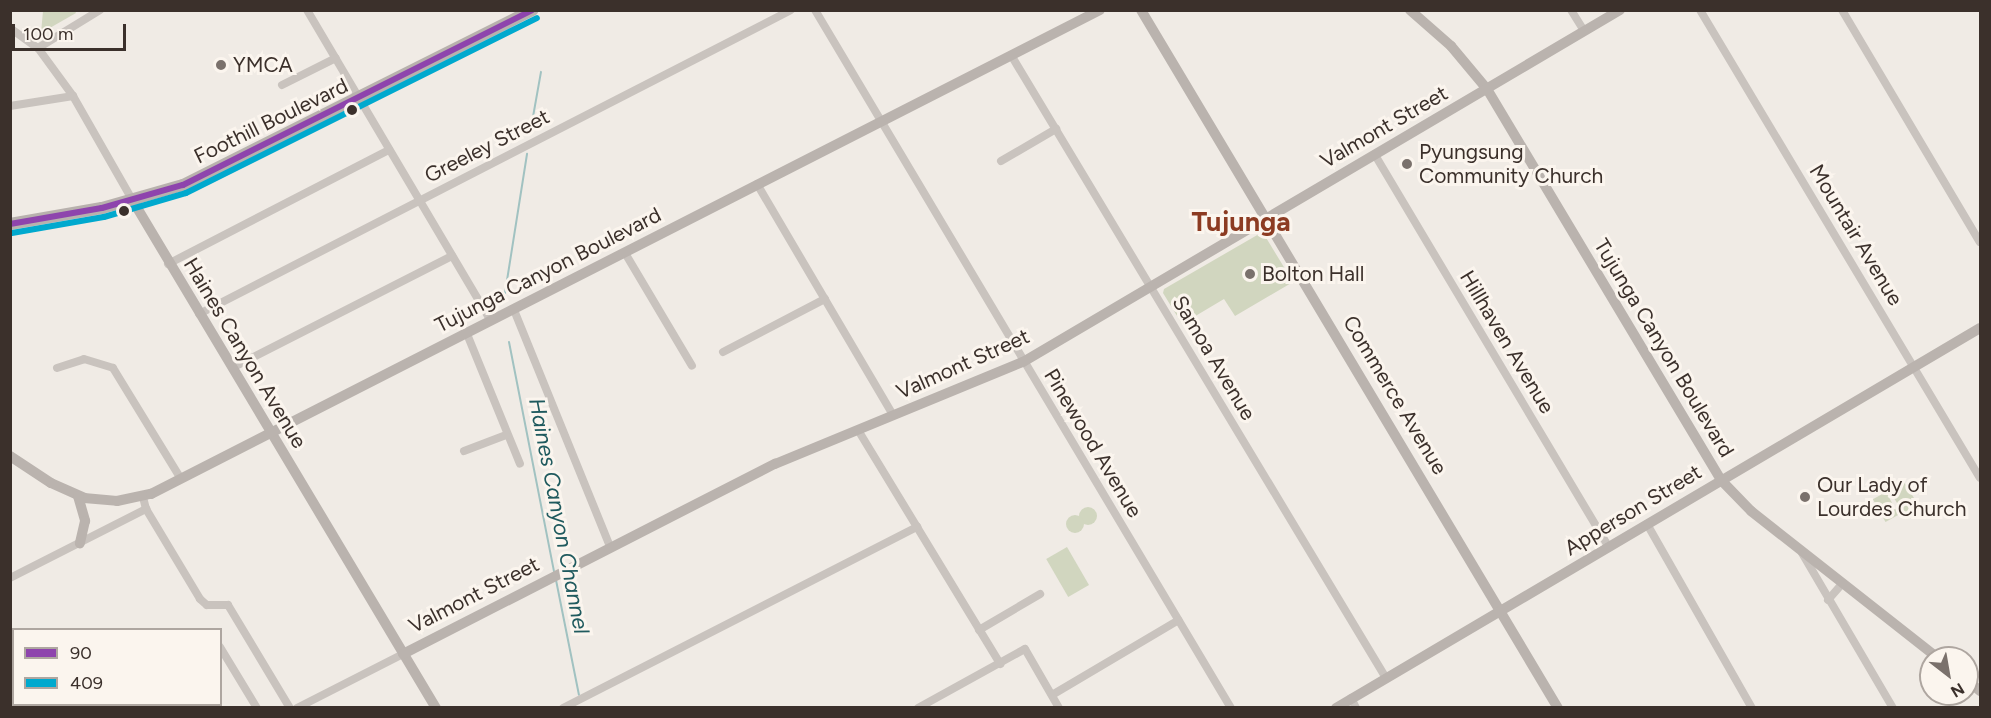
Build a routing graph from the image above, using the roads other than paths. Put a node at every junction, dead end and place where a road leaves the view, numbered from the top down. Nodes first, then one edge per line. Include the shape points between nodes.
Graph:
1 (100, 10) edge
2 (533, 10) edge
3 (791, 10) edge
4 (815, 10) edge
5 (1100, 10) edge
6 (1142, 10) edge
7 (1410, 10) edge
8 (1571, 10) edge
9 (1620, 10) edge
10 (1700, 10) edge
11 (1842, 10) edge
12 (310, 11) edge
13 (10, 28) edge
14 (1584, 32) junction
15 (38, 48) junction
16 (1011, 55) junction
17 (336, 58) junction
18 (282, 85) dead end
19 (1487, 89) junction
20 (72, 96) junction
21 (360, 99) junction
22 (10, 106) edge
23 (879, 121) junction
24 (1056, 129) junction
25 (389, 150) junction
26 (1375, 155) junction
27 (1001, 161) dead end
28 (757, 184) junction
29 (133, 201) junction
30 (418, 201) junction
31 (1267, 219) junction
32 (10, 224) edge
33 (1980, 242) edge
34 (625, 253) junction
35 (452, 255) junction
36 (168, 264) junction
37 (1151, 287) junction
38 (825, 299) junction
39 (514, 310) junction
40 (199, 314) junction
41 (491, 321) junction
42 (1980, 328) edge
43 (466, 334) junction
44 (723, 352) dead end
45 (1023, 362) junction
46 (692, 366) dead end
47 (1913, 367) junction
48 (57, 368) dead end
49 (232, 368) junction
50 (893, 415) junction
51 (858, 430) junction
52 (272, 434) junction
53 (506, 435) junction
54 (464, 451) dead end
55 (10, 456) edge
56 (520, 464) dead end
57 (1980, 478) edge
58 (181, 479) junction
59 (1721, 480) junction
60 (78, 496) junction
61 (143, 496) junction
62 (146, 509) junction
63 (1647, 524) junction
64 (917, 527) junction
65 (80, 543) junction
66 (610, 547) junction
67 (1609, 547) junction
68 (1800, 549) junction
69 (10, 578) edge
70 (1842, 584) junction
71 (1040, 594) dead end
72 (1828, 600) junction
73 (1502, 610) junction
74 (1179, 620) junction
75 (979, 630) junction
76 (1922, 646) edge
77 (222, 650) edge
78 (403, 654) junction
79 (1000, 664) junction
80 (1386, 678) junction
81 (1052, 695) junction
82 (1354, 703) edge
83 (257, 708) edge
84 (290, 708) edge
85 (297, 708) edge
86 (436, 708) edge
87 (563, 708) edge
88 (918, 708) edge
89 (1059, 708) edge
90 (1231, 708) edge
91 (1336, 708) edge
92 (1558, 708) edge
93 (1752, 708) edge
94 (1893, 708) edge

1 - 15 street
2 - 21 main road, Foothill Boulevard
3 - 30 street, Greeley Street
4 - 23 street, Pinewood Avenue
5 - 16 street, Tujunga Canyon Boulevard
6 - 31 street, Commerce Avenue
7 - 19 street, Tujunga Canyon Boulevard via 1451,46
8 - 14 street
9 - 14 street, Valmont Street
10 - 47 street, Mountair Avenue
11 - 33 street
12 - 17 street
13 - 15 street, Haines Canyon Avenue
14 - 19 street, Valmont Street
15 - 20 street, Haines Canyon Avenue
16 - 23 street, Tujunga Canyon Boulevard
16 - 24 street, Samoa Avenue
17 - 18 street
17 - 21 street
19 - 26 street, Valmont Street
19 - 59 street, Tujunga Canyon Boulevard
20 - 22 street
20 - 29 street, Haines Canyon Avenue
21 - 25 street
21 - 29 main road, Foothill Boulevard via 195,180
23 - 28 street, Tujunga Canyon Boulevard
23 - 45 street, Pinewood Avenue
24 - 27 street
24 - 37 street, Samoa Avenue
25 - 30 street
25 - 36 street
26 - 31 street, Valmont Street
26 - 67 street, Hillhaven Avenue
28 - 34 street, Tujunga Canyon Boulevard
28 - 38 street
29 - 32 main road, Foothill Boulevard
29 - 36 street, Haines Canyon Avenue
30 - 35 street
30 - 40 street, Greeley Street
31 - 37 street, Valmont Street
31 - 73 street, Commerce Avenue
34 - 39 street, Tujunga Canyon Boulevard
34 - 46 street
35 - 41 street
35 - 49 street
36 - 40 street, Haines Canyon Avenue
37 - 45 street, Valmont Street
37 - 80 street, Samoa Avenue
38 - 44 street
38 - 50 street
39 - 41 street, Tujunga Canyon Boulevard
39 - 66 street
40 - 49 street, Haines Canyon Avenue
41 - 43 street, Tujunga Canyon Boulevard
42 - 47 street, Apperson Street
43 - 52 street, Tujunga Canyon Boulevard
43 - 53 street
45 - 50 street, Valmont Street
45 - 74 street, Pinewood Avenue
47 - 57 street, Mountair Avenue
47 - 59 street, Apperson Street
48 - 58 street via 84,359 113,368
49 - 52 street, Haines Canyon Avenue
50 - 51 street, Valmont Street
51 - 64 street
51 - 66 street, Valmont Street via 775,464
52 - 58 street, Tujunga Canyon Boulevard
52 - 78 street, Haines Canyon Avenue
53 - 54 street
53 - 56 street
55 - 60 street, Tujunga Canyon Boulevard
58 - 61 street, Tujunga Canyon Boulevard
59 - 63 street, Apperson Street
59 - 68 street, Tujunga Canyon Boulevard via 1751,511
60 - 61 street, Tujunga Canyon Boulevard via 103,502
60 - 65 street via 85,521
61 - 62 street
62 - 65 street
62 - 84 street via 202,602 225,603 230,608
63 - 67 street, Apperson Street
63 - 93 street
64 - 75 street
64 - 87 street
65 - 69 street
66 - 78 street, Valmont Street
67 - 73 street, Apperson Street
68 - 70 street, Tujunga Canyon Boulevard
68 - 72 street
70 - 72 street
70 - 76 street, Tujunga Canyon Boulevard
71 - 75 street
72 - 94 street
73 - 80 street, Apperson Street
73 - 92 street, Commerce Avenue
74 - 81 street
74 - 90 street, Pinewood Avenue
75 - 79 street
77 - 83 street
78 - 85 street, Valmont Street
78 - 86 street, Haines Canyon Avenue
79 - 81 street via 1025,649
79 - 88 street
80 - 82 street, Apperson Street
81 - 89 street
82 - 91 street, Apperson Street

